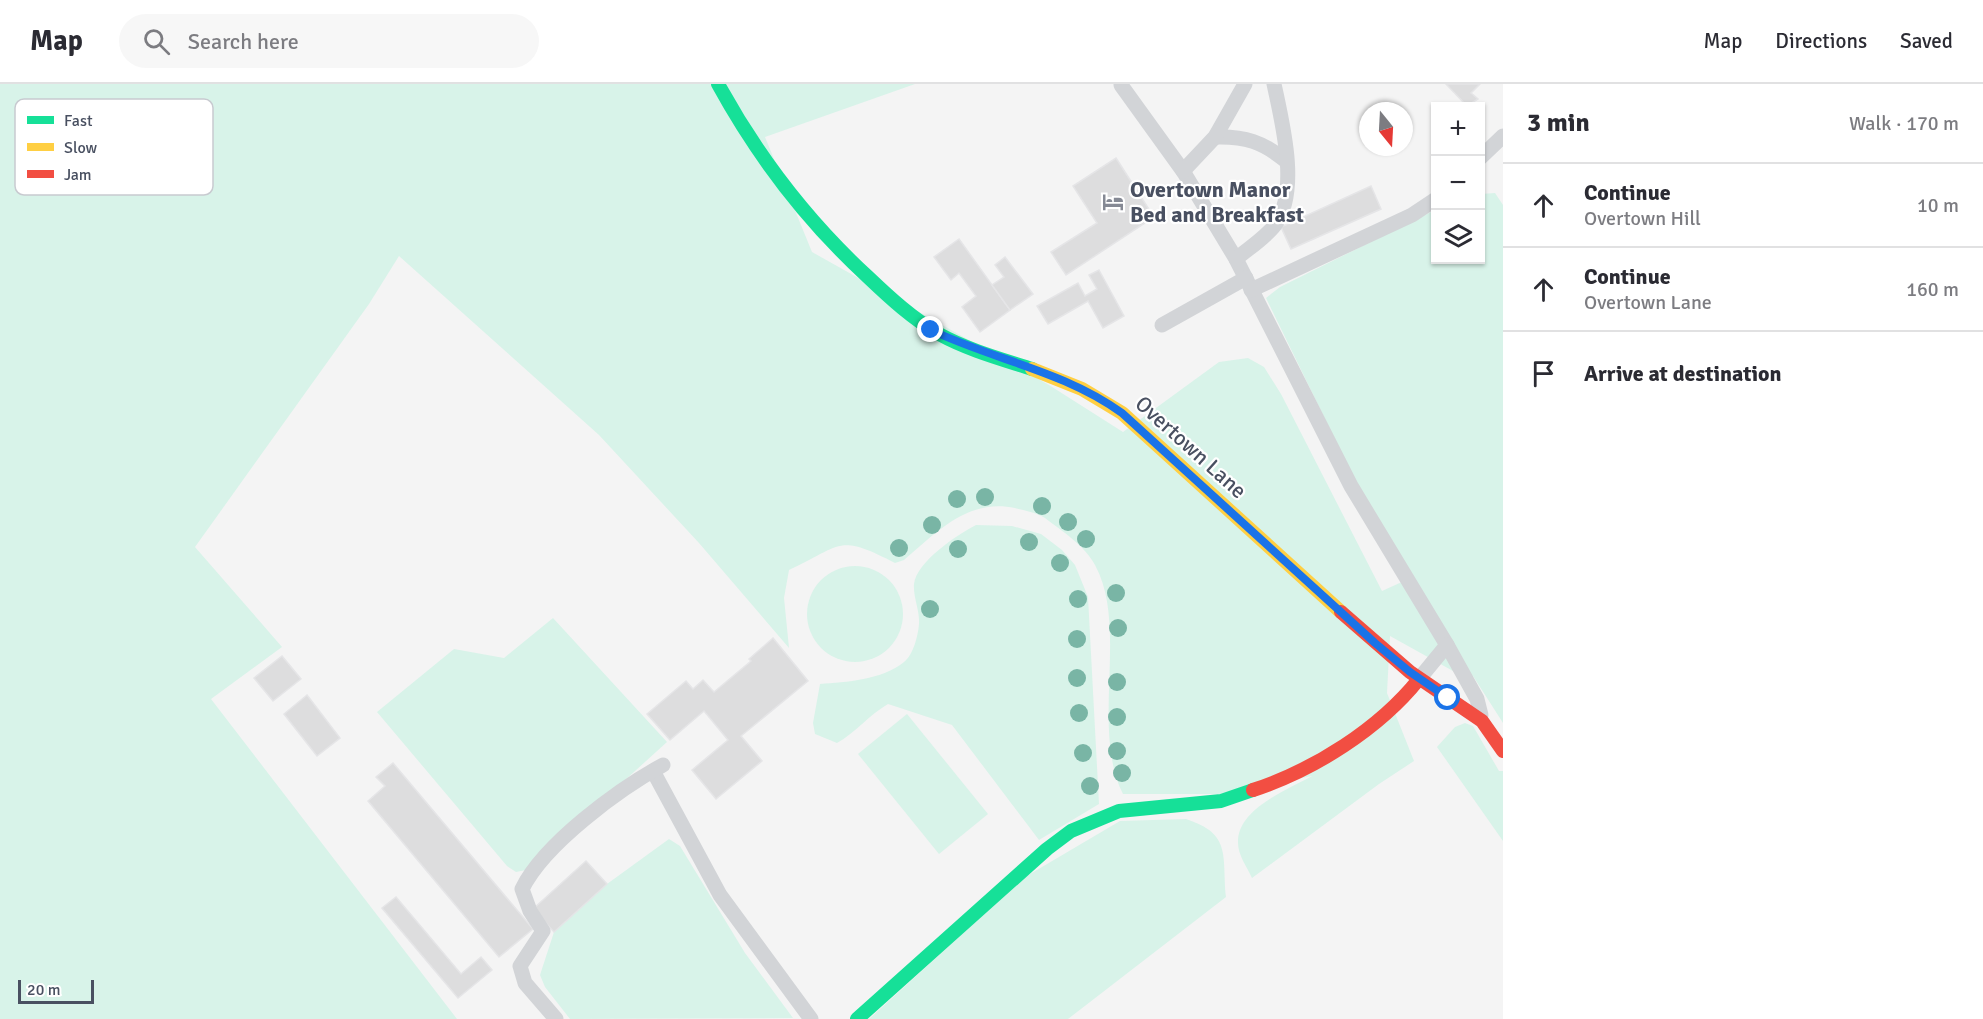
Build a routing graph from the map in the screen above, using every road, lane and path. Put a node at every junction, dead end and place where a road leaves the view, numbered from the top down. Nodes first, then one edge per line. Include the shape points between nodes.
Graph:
1 (718, 84) edge
2 (1245, 84) edge
3 (1274, 84) edge
4 (1120, 86) edge
5 (1215, 136) junction
6 (1503, 136) edge
7 (1482, 156) edge
8 (1286, 161) junction
9 (1182, 171) junction
10 (1431, 203) edge
11 (1236, 259) junction
12 (1249, 284) junction
13 (1162, 325) dead end
14 (1447, 645) junction
15 (1419, 679) junction
16 (1482, 722) junction
17 (1503, 751) edge
18 (556, 1019) edge
19 (811, 1019) edge
20 (857, 1019) edge

1 - 15 street, Overtown Lane via 751,141 803,213 897,304 931,330 1071,382 1103,399
2 - 5 lane
3 - 8 lane
4 - 9 lane
5 - 8 lane via 1258,141
5 - 9 lane
6 - 7 lane
8 - 11 lane via 1287,190 1281,213 1274,226
9 - 11 lane
10 - 12 lane via 1393,224
11 - 12 lane
12 - 13 lane
12 - 14 lane via 1351,486
14 - 15 lane
14 - 16 lane via 1476,699
15 - 16 street, Overtown Lane
15 - 20 street via 1370,728 1284,780 1221,801 1119,811 1071,831
16 - 17 street, Overtown Lane
18 - 19 lane via 523,978 520,966 543,931 522,889 530,873 597,808 658,768 720,895

